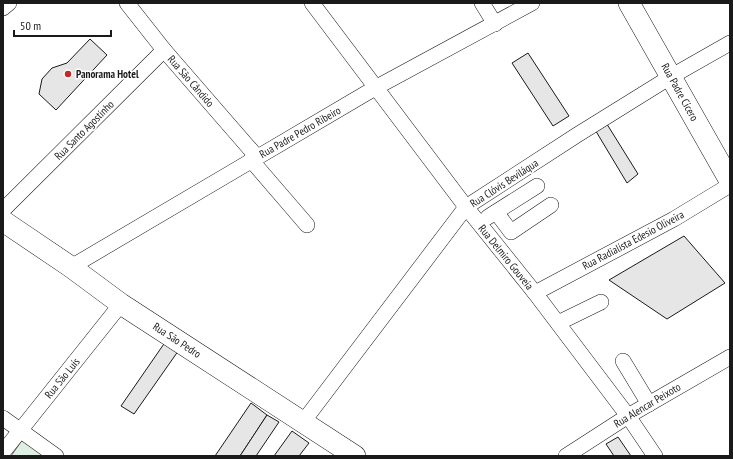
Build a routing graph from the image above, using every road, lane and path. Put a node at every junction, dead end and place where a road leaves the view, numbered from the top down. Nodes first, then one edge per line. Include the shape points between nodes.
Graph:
1 (9, 3) edge
2 (127, 3) edge
3 (312, 3) edge
4 (482, 3) edge
5 (532, 3) edge
6 (629, 3) edge
7 (3, 8) edge
8 (494, 24) junction
9 (730, 43) edge
10 (164, 50) junction
11 (672, 76) junction
12 (375, 88) junction
13 (254, 158) junction
14 (730, 181) edge
15 (730, 185) edge
16 (537, 186) dead end
17 (551, 205) dead end
18 (466, 207) junction
19 (3, 210) edge
20 (496, 212) junction
21 (3, 221) edge
22 (479, 223) junction
23 (307, 225) dead end
24 (72, 267) junction
25 (535, 293) junction
26 (601, 302) dead end
27 (121, 304) junction
28 (558, 323) junction
29 (730, 357) edge
30 (623, 361) dead end
31 (650, 404) junction
32 (628, 416) junction
33 (3, 418) edge
34 (304, 422) junction
35 (21, 430) junction
36 (3, 452) edge
37 (56, 456) edge
38 (355, 456) edge
39 (566, 456) edge
40 (655, 456) edge

1 - 7 street
2 - 10 street, Rua São Cândido
3 - 12 street, Rua Delmiro Gouveia
4 - 8 street
5 - 8 street, Rua Padre Pedro Ribeiro
6 - 11 highway, Rua Padre Cícero
8 - 12 street, Rua Padre Pedro Ribeiro
9 - 11 street, Rua Clóvis Beviláqua
10 - 13 street, Rua São Cândido
10 - 19 street, Rua Santo Agostinho
11 - 14 highway, Rua Padre Cícero
11 - 18 street, Rua Clóvis Beviláqua
12 - 13 street, Rua Padre Pedro Ribeiro
12 - 18 street, Rua Delmiro Gouveia
13 - 23 street, Rua São Cândido
13 - 24 street, Rua Padre Pedro Ribeiro
15 - 25 street, Rua Radialista Edesio Oliveira via 674,219
16 - 20 street
17 - 20 street via 511,232
18 - 22 street, Rua Delmiro Gouveia
18 - 34 street, Rua Clóvis Beviláqua
20 - 22 street
21 - 24 highway, Rua São Pedro
22 - 25 street, Rua Delmiro Gouveia
24 - 27 highway, Rua São Pedro
25 - 28 street, Rua Delmiro Gouveia
26 - 28 street
27 - 34 highway, Rua São Pedro
27 - 35 street, Rua São Luís
28 - 32 street, Rua Delmiro Gouveia
29 - 31 street, Rua Alencar Peixoto
30 - 31 street
31 - 32 street, Rua Alencar Peixoto
32 - 39 street, Rua Alencar Peixoto
32 - 40 street, Rua Delmiro Gouveia
33 - 35 street
34 - 38 highway, Rua São Pedro
35 - 36 street, Rua São Luís
35 - 37 street

